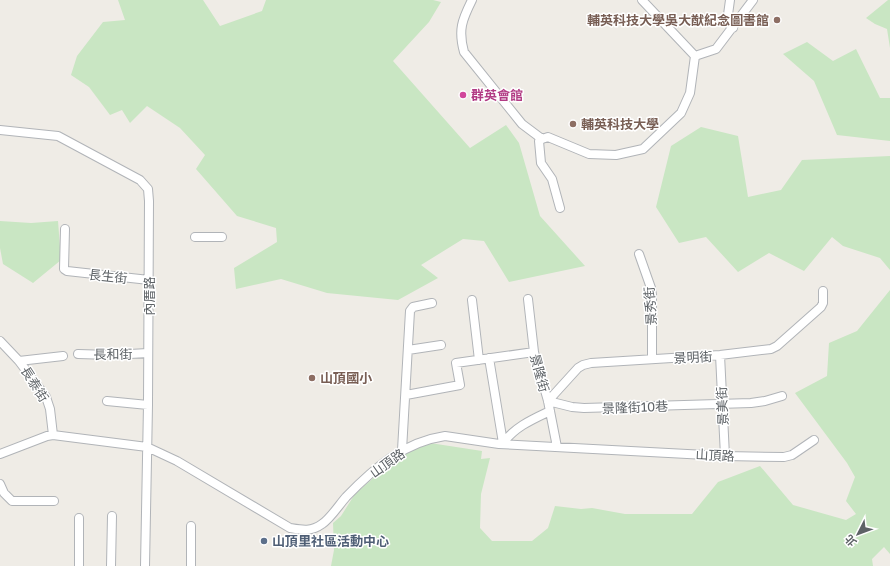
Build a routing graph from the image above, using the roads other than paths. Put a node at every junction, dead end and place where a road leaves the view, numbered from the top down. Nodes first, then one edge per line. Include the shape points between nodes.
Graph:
1 (472, 0) edge
2 (730, 0) edge
3 (753, 0) edge
4 (646, 1) edge
5 (733, 28) junction
6 (695, 56) junction
7 (0, 130) edge
8 (542, 138) junction
9 (560, 208) dead end
10 (65, 228) dead end
11 (196, 237) dead end
12 (222, 237) dead end
13 (639, 254) dead end
14 (149, 280) junction
15 (823, 291) dead end
16 (528, 299) dead end
17 (472, 300) dead end
18 (432, 303) dead end
19 (0, 341) edge
20 (441, 345) dead end
21 (408, 350) junction
22 (534, 352) junction
23 (148, 353) junction
24 (78, 354) dead end
25 (720, 355) junction
26 (63, 356) dead end
27 (488, 358) junction
28 (652, 359) junction
29 (479, 360) junction
30 (19, 361) junction
31 (406, 395) junction
32 (782, 396) dead end
33 (107, 401) dead end
34 (548, 401) junction
35 (722, 404) junction
36 (148, 405) junction
37 (550, 411) junction
38 (53, 435) junction
39 (814, 440) dead end
40 (503, 443) junction
41 (147, 447) junction
42 (557, 447) junction
43 (402, 450) junction
44 (0, 454) edge
45 (725, 456) junction
46 (0, 484) edge
47 (54, 501) dead end
48 (112, 516) dead end
49 (80, 518) dead end
50 (191, 526) dead end
51 (79, 566) edge
52 (111, 566) edge
53 (144, 566) edge
54 (191, 566) edge

1 - 8 street via 462,19 460,41 464,52 522,124
2 - 5 street via 727,22
3 - 5 street
4 - 6 street
5 - 6 street via 716,49
6 - 8 street via 690,93 681,113 643,149 616,155 589,154 548,137
7 - 14 street, 內厝路 via 58,136 140,180 148,189
8 - 9 street via 539,142 541,163 552,179
10 - 14 street, 長生街 via 64,269 67,272
11 - 12 street
13 - 28 street, 景秀街 via 652,295
14 - 23 street, 內厝路
15 - 25 street, 景明街 via 821,307 777,346 762,351
16 - 22 street, 景隆街
17 - 29 street
18 - 21 street via 411,308
19 - 30 street, 長泰街
20 - 21 street
21 - 31 street
22 - 27 street
22 - 34 street, 景隆街
23 - 24 street, 長和街
23 - 36 street, 內厝路
25 - 28 street, 景明街
25 - 35 street, 景美街
26 - 30 street
27 - 29 street
27 - 40 street
28 - 34 street, 景明街 via 583,365
29 - 31 street via 456,363 460,385
30 - 38 street, 長泰街 via 46,397
31 - 43 street
32 - 35 street, 景隆街10巷 via 752,403
33 - 36 street
34 - 35 street, 景隆街10巷 via 584,408
34 - 37 street, 景隆街
35 - 45 street, 景美街
36 - 41 street, 內厝路
37 - 40 street via 526,422
37 - 42 street, 景隆街
38 - 41 street, 山頂路
38 - 44 street, 山頂路
39 - 45 street, 山頂路 via 792,455 784,457
40 - 42 street, 山頂路
40 - 43 street, 山頂路 via 445,436
41 - 43 street, 山頂路 via 177,461 290,528 308,530 322,524 370,472
41 - 53 street, 內厝路
42 - 45 street, 山頂路
46 - 47 street via 12,501
48 - 52 street
49 - 51 street
50 - 54 street

